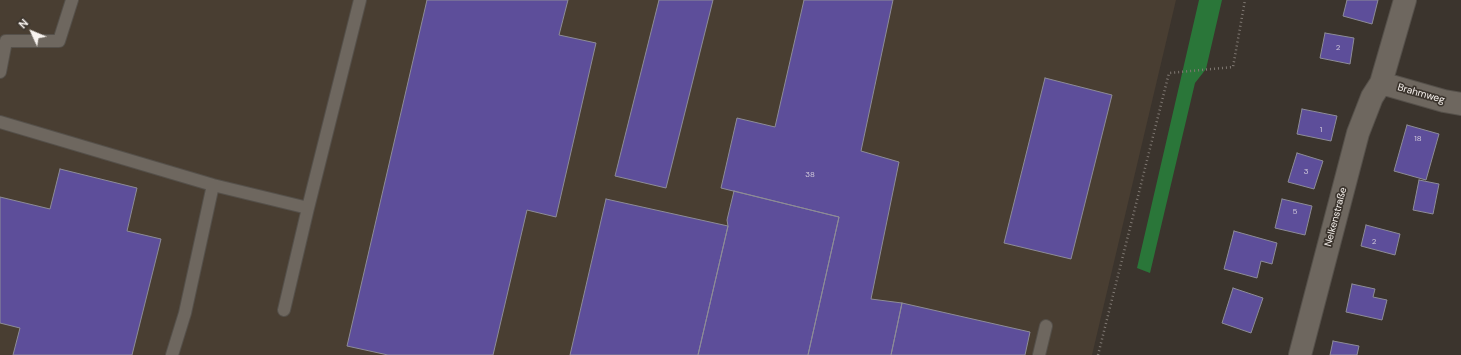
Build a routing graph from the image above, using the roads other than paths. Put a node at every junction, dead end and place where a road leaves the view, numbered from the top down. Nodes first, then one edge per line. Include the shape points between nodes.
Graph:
1 (72, 0) edge
2 (360, 0) edge
3 (1405, 0) edge
4 (0, 72) edge
5 (1381, 82) junction
6 (1461, 104) edge
7 (0, 122) edge
8 (213, 185) junction
9 (308, 208) junction
10 (284, 310) dead end
11 (1046, 326) dead end
12 (172, 355) edge
13 (1039, 355) edge
14 (1300, 355) edge

1 - 4 lane via 58,41 6,41
2 - 9 lane
3 - 5 street, Nelkenstraße
5 - 6 street, Brahmweg
5 - 14 street, Nelkenstraße via 1358,133
7 - 8 lane
8 - 9 lane
8 - 12 lane via 185,313
9 - 10 lane
11 - 13 lane

